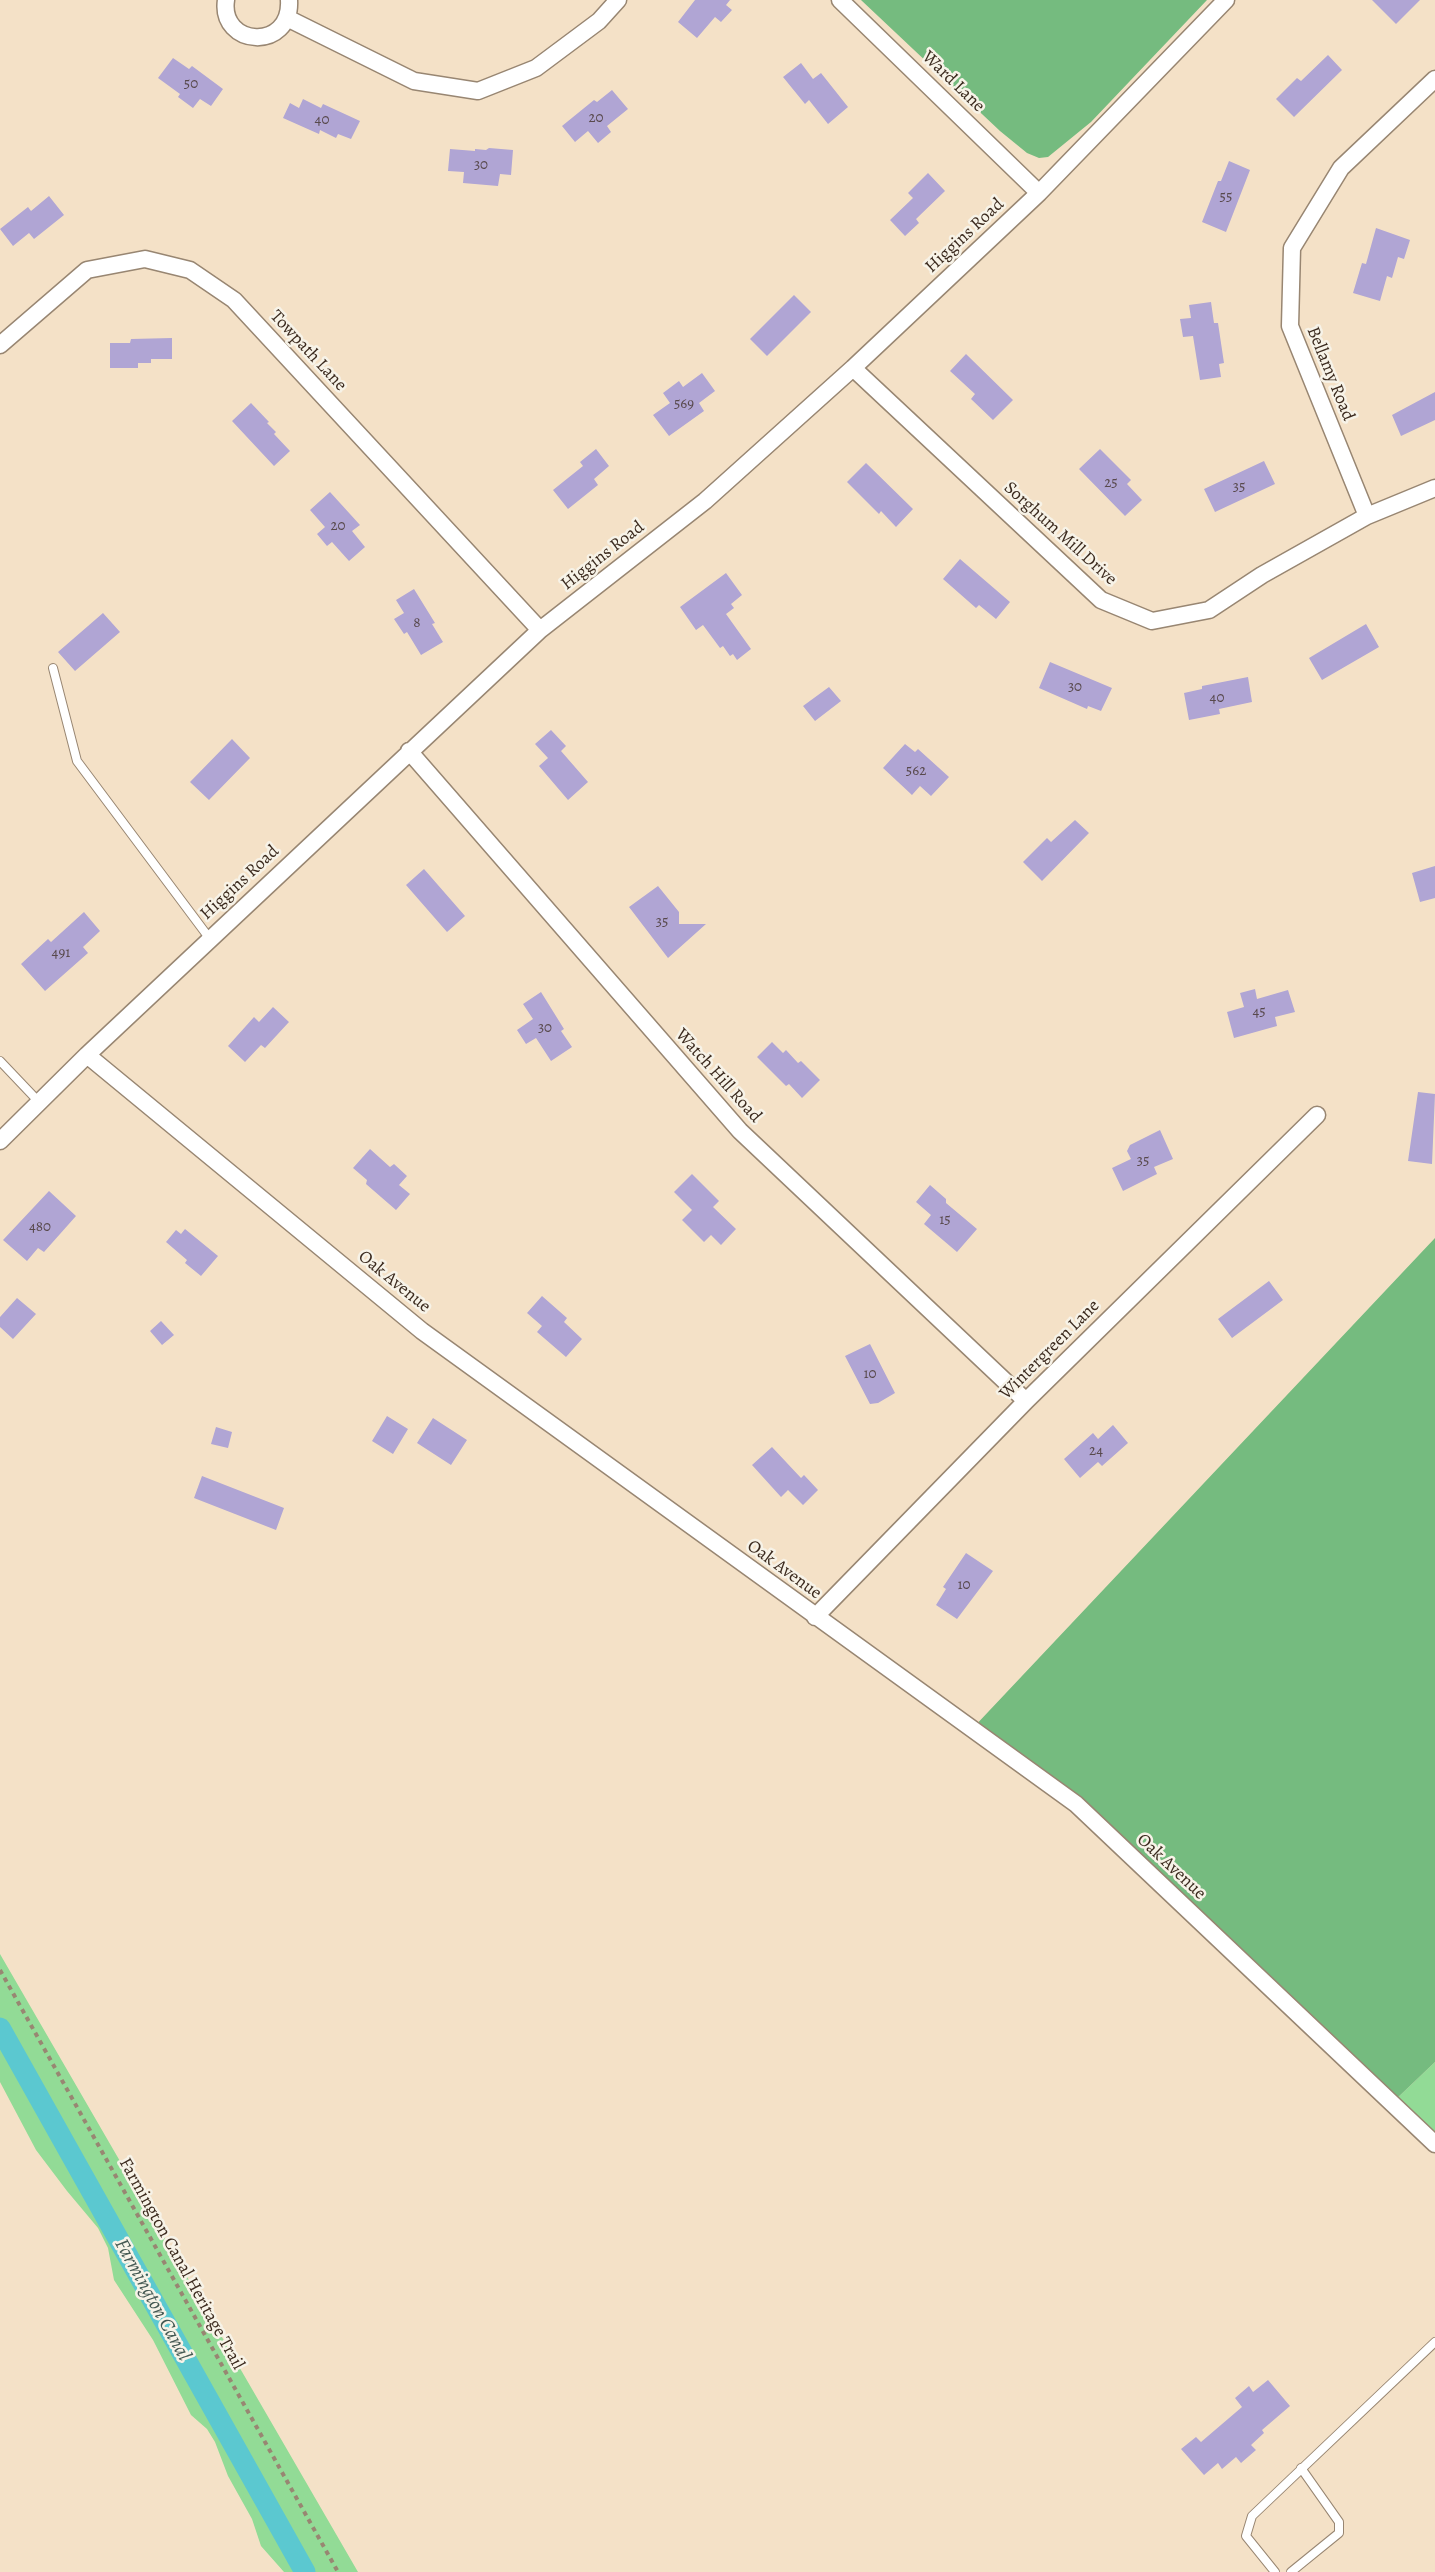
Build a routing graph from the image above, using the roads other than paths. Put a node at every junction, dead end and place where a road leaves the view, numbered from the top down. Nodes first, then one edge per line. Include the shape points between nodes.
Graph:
1 (226, 0) edge
2 (289, 0) edge
3 (618, 0) edge
4 (840, 0) edge
5 (1226, 0) edge
6 (287, 18) junction
7 (1435, 78) edge
8 (1039, 193) junction
9 (0, 345) edge
10 (854, 368) junction
11 (1435, 488) edge
12 (1367, 516) junction
13 (540, 630) junction
14 (53, 668) dead end
15 (409, 751) junction
16 (210, 939) junction
17 (87, 1055) junction
18 (0, 1061) edge
19 (39, 1102) junction
20 (1317, 1115) dead end
21 (0, 1141) edge
22 (1026, 1401) junction
23 (815, 1617) junction
24 (1435, 2144) edge
25 (1435, 2342) edge
26 (1301, 2468) junction
27 (1275, 2572) edge
28 (1291, 2572) edge

1 - 6 street via 226,15 232,25 250,37 272,34
2 - 6 street
3 - 6 street via 599,21 536,68 478,90 414,81
4 - 8 street, Ward Lane
5 - 8 street, Higgins Road
7 - 12 street, Bellamy Road via 1341,168 1292,248 1290,326
8 - 10 street, Higgins Road
9 - 13 street, Towpath Lane via 87,270 145,259 190,270 234,300
10 - 12 street, Sorghum Mill Drive via 1101,600 1152,621 1209,610
10 - 13 street, Higgins Road via 705,501
11 - 12 street, Sorghum Mill Drive
13 - 15 street, Higgins Road
14 - 16 lane via 77,760
15 - 16 street, Higgins Road
15 - 22 street, Watch Hill Road via 740,1131
16 - 17 street, Higgins Road
17 - 19 street, Higgins Road
17 - 23 street, Oak Avenue via 422,1331
18 - 19 lane
19 - 21 street, Higgins Road
20 - 22 street, Wintergreen Lane
22 - 23 street, Wintergreen Lane
23 - 24 street, Oak Avenue via 1076,1804
25 - 26 lane
26 - 27 lane via 1252,2516 1246,2536
26 - 28 lane via 1339,2522 1339,2533

